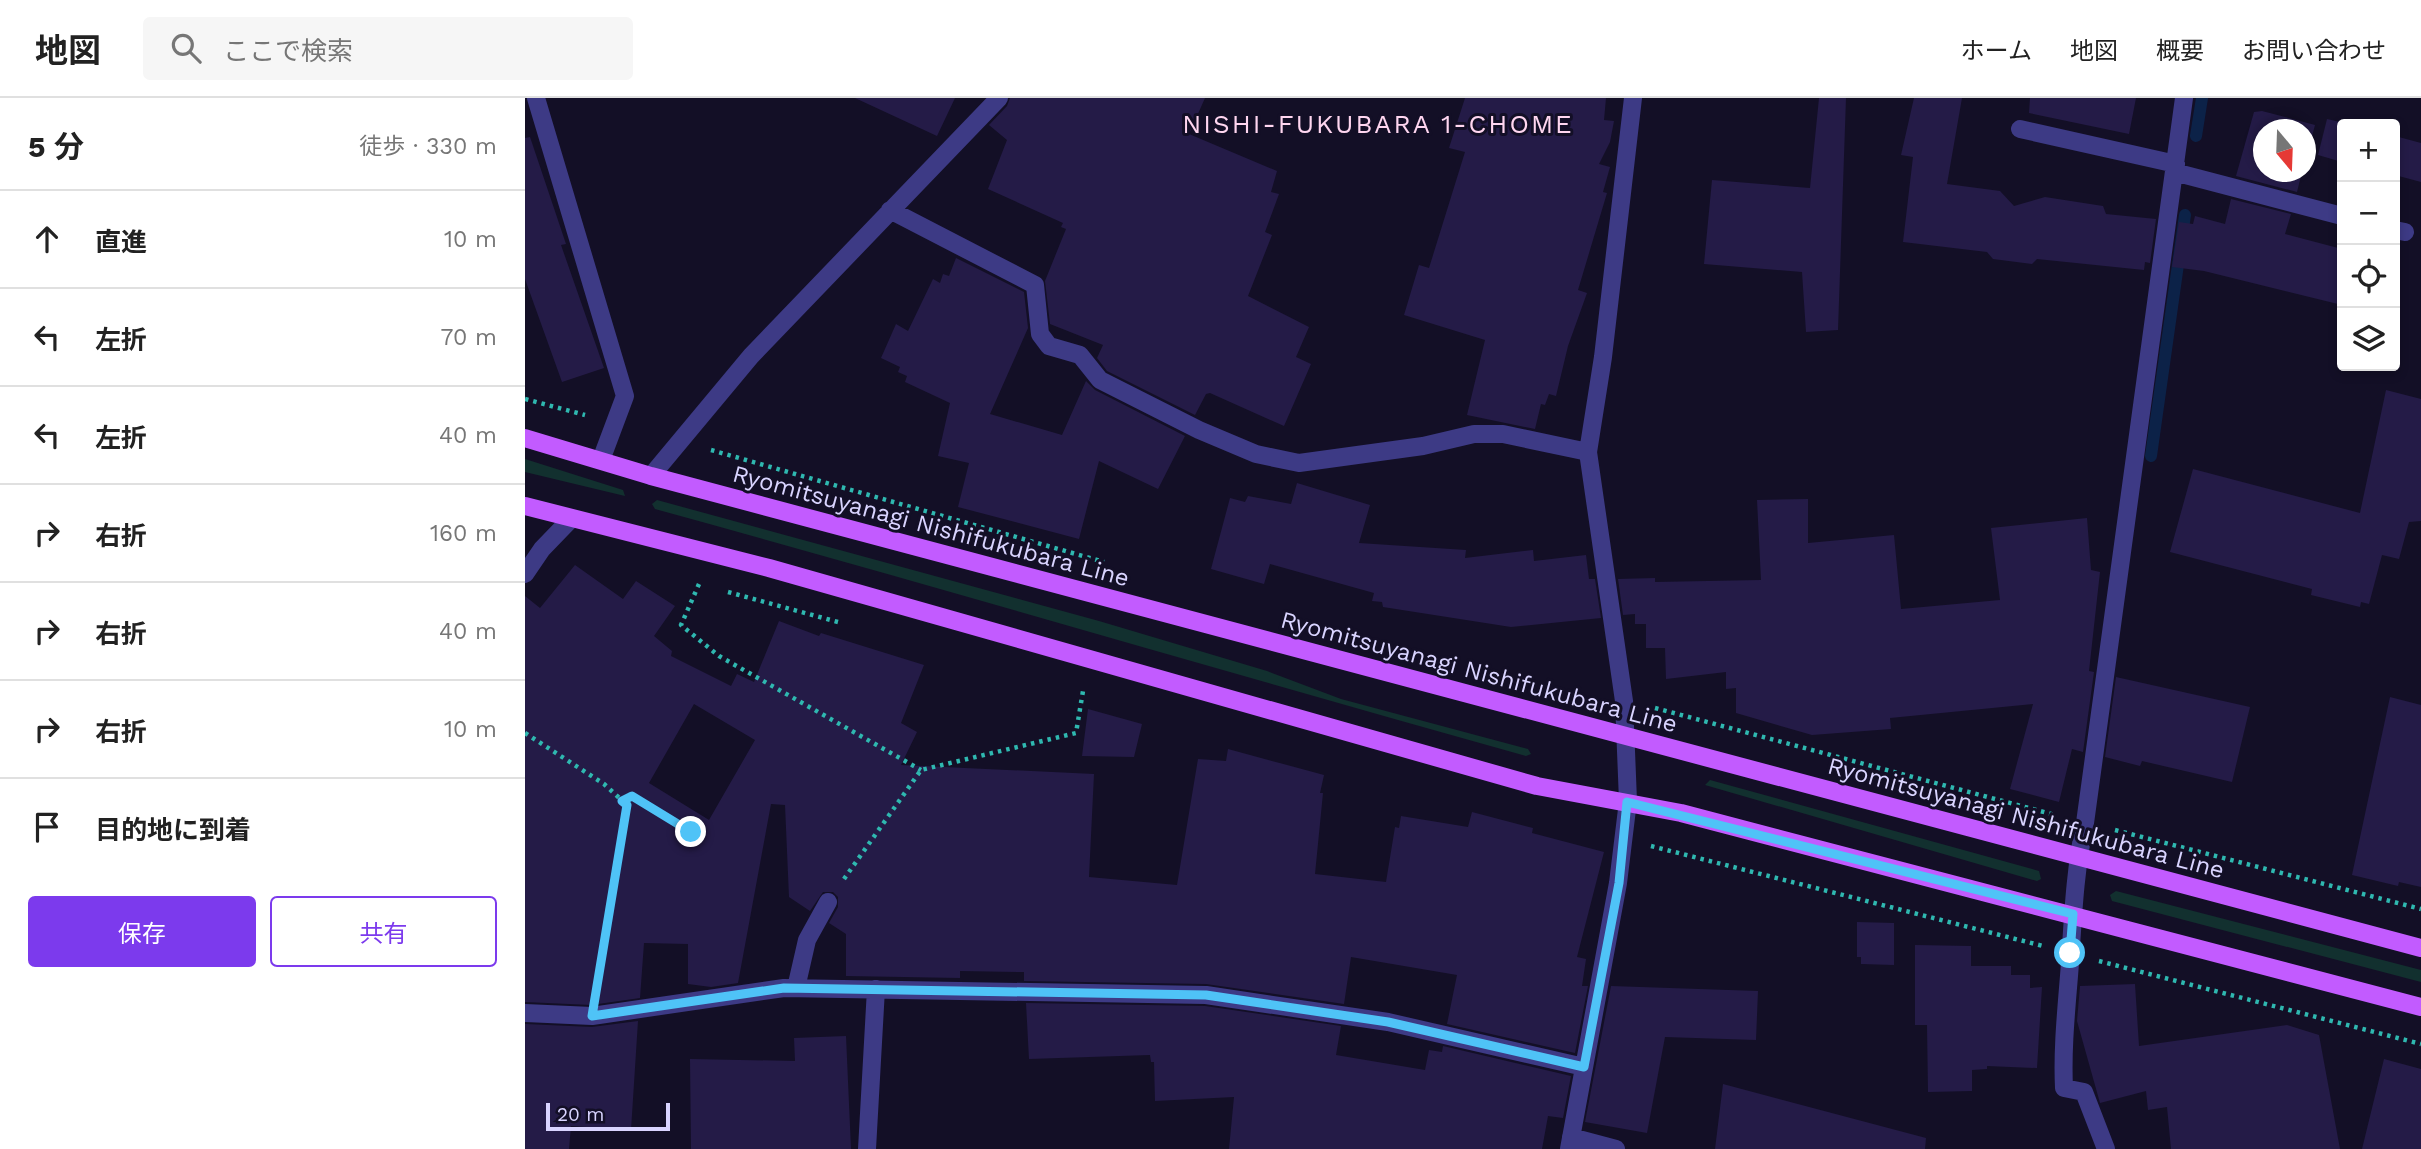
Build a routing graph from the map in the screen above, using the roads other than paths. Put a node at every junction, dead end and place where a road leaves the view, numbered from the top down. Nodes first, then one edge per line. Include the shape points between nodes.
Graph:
1 (536, 98) edge
2 (999, 98) edge
3 (1633, 98) edge
4 (2185, 98) edge
5 (2020, 129) dead end
6 (2175, 168) junction
7 (890, 210) junction
8 (2337, 215) edge
9 (525, 438) edge
10 (1588, 452) junction
11 (601, 460) junction
12 (651, 476) junction
13 (525, 506) edge
14 (570, 520) junction
15 (525, 574) edge
16 (1627, 736) junction
17 (1627, 802) junction
18 (2078, 858) junction
19 (828, 901) road end
20 (2073, 914) junction
21 (2421, 948) edge
22 (796, 988) junction
23 (876, 989) junction
24 (2421, 1007) edge
25 (525, 1013) edge
26 (1584, 1067) junction
27 (1570, 1143) edge
28 (867, 1149) edge
29 (1616, 1149) edge
30 (2106, 1149) edge

1 - 11 street via 625,396
2 - 7 street
3 - 10 street
4 - 6 street
5 - 6 street
6 - 8 street
6 - 18 street
7 - 10 street via 1034,285 1039,334 1049,346 1080,355 1100,380 1256,454 1300,463 1474,434 1503,434
7 - 12 street via 751,356
9 - 11 main road, Ryomitsuyanagi Nishifukubara Line
10 - 16 street
11 - 12 main road, Ryomitsuyanagi Nishifukubara Line
12 - 16 main road, Ryomitsuyanagi Nishifukubara Line
13 - 14 main road
14 - 15 street via 541,549
14 - 17 main road via 769,568 1537,786
16 - 17 street
16 - 18 main road, Ryomitsuyanagi Nishifukubara Line
17 - 20 main road
17 - 26 street via 1619,883
18 - 20 street
18 - 21 main road, Ryomitsuyanagi Nishifukubara Line
19 - 22 street via 807,940
20 - 24 main road
20 - 30 street via 2064,1088 2084,1092
22 - 23 street
22 - 25 street via 592,1016
23 - 26 street via 1206,995 1388,1022
23 - 28 street
26 - 27 street
27 - 29 street

